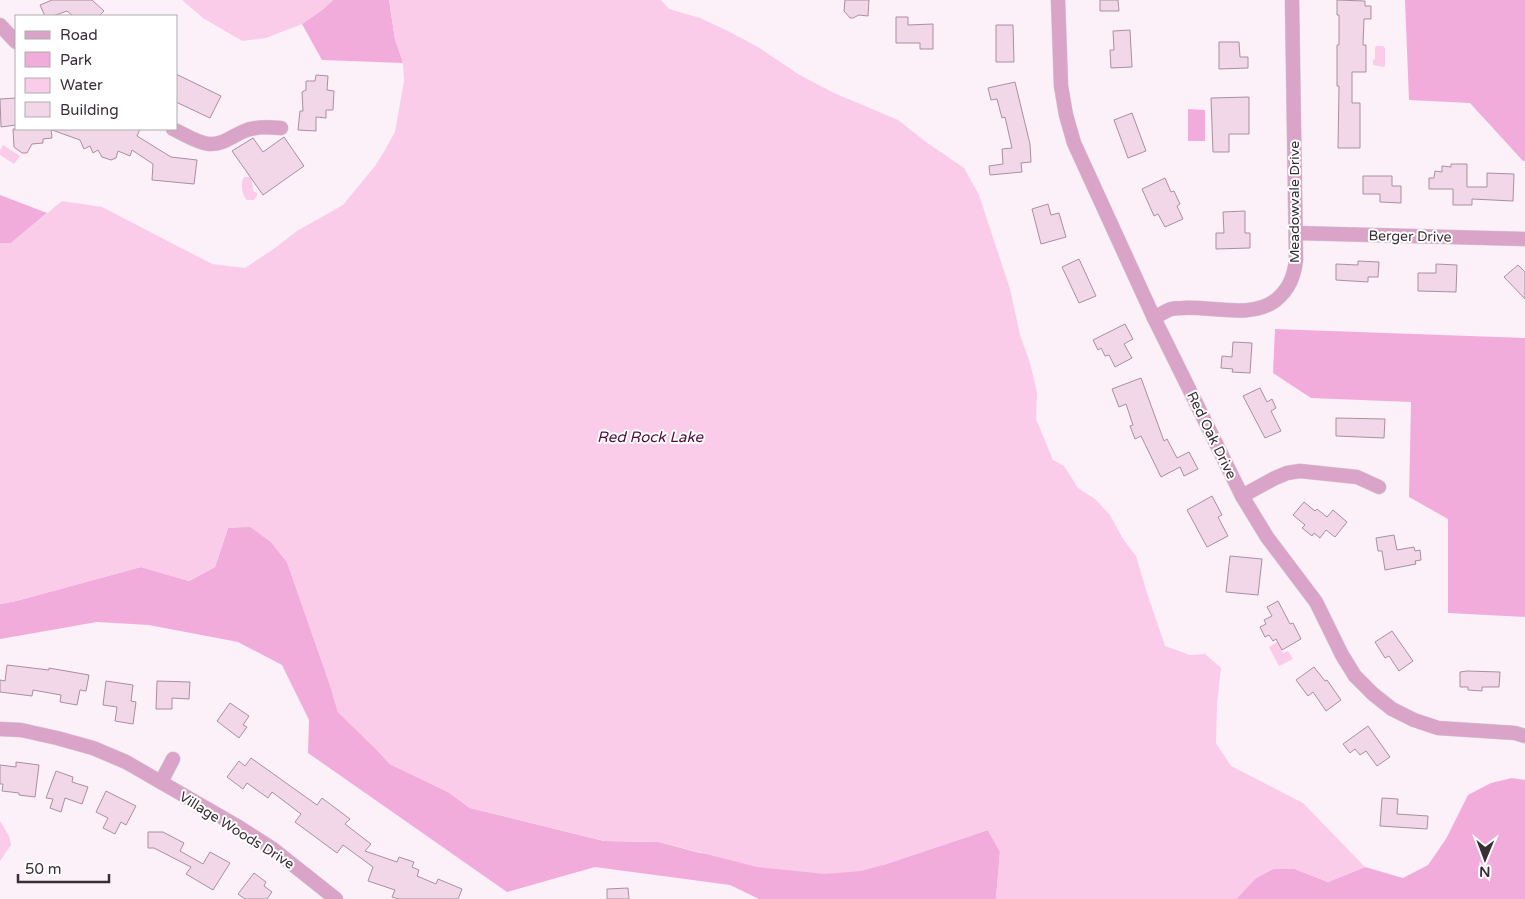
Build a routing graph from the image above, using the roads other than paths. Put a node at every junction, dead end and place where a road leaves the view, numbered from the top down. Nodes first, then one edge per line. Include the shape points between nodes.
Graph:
1 (1058, 0) edge
2 (1292, 0) edge
3 (0, 25) edge
4 (15, 41) edge
5 (281, 128) dead end
6 (174, 130) edge
7 (1296, 233) junction
8 (1525, 239) edge
9 (1154, 318) junction
10 (1380, 487) dead end
11 (1242, 496) junction
12 (0, 729) edge
13 (1525, 736) edge
14 (173, 759) dead end
15 (161, 782) junction
16 (336, 899) edge

1 - 9 street, Red Oak Drive via 1061,86 1074,143
2 - 7 street, Meadowvale Drive
3 - 4 street
5 - 6 street via 262,126 210,144
7 - 8 street, Berger Drive
7 - 9 street, Meadowvale Drive via 1294,273 1290,285 1273,303 1247,311 1196,307 1172,309
9 - 11 street, Red Oak Drive
10 - 11 street via 1357,477 1300,471 1275,478
11 - 13 street, Red Oak Drive via 1267,537 1316,602 1355,676 1373,694 1392,709 1438,728
12 - 15 street, Village Woods Drive via 21,730 93,748
14 - 15 street
15 - 16 street, Village Woods Drive via 273,849

